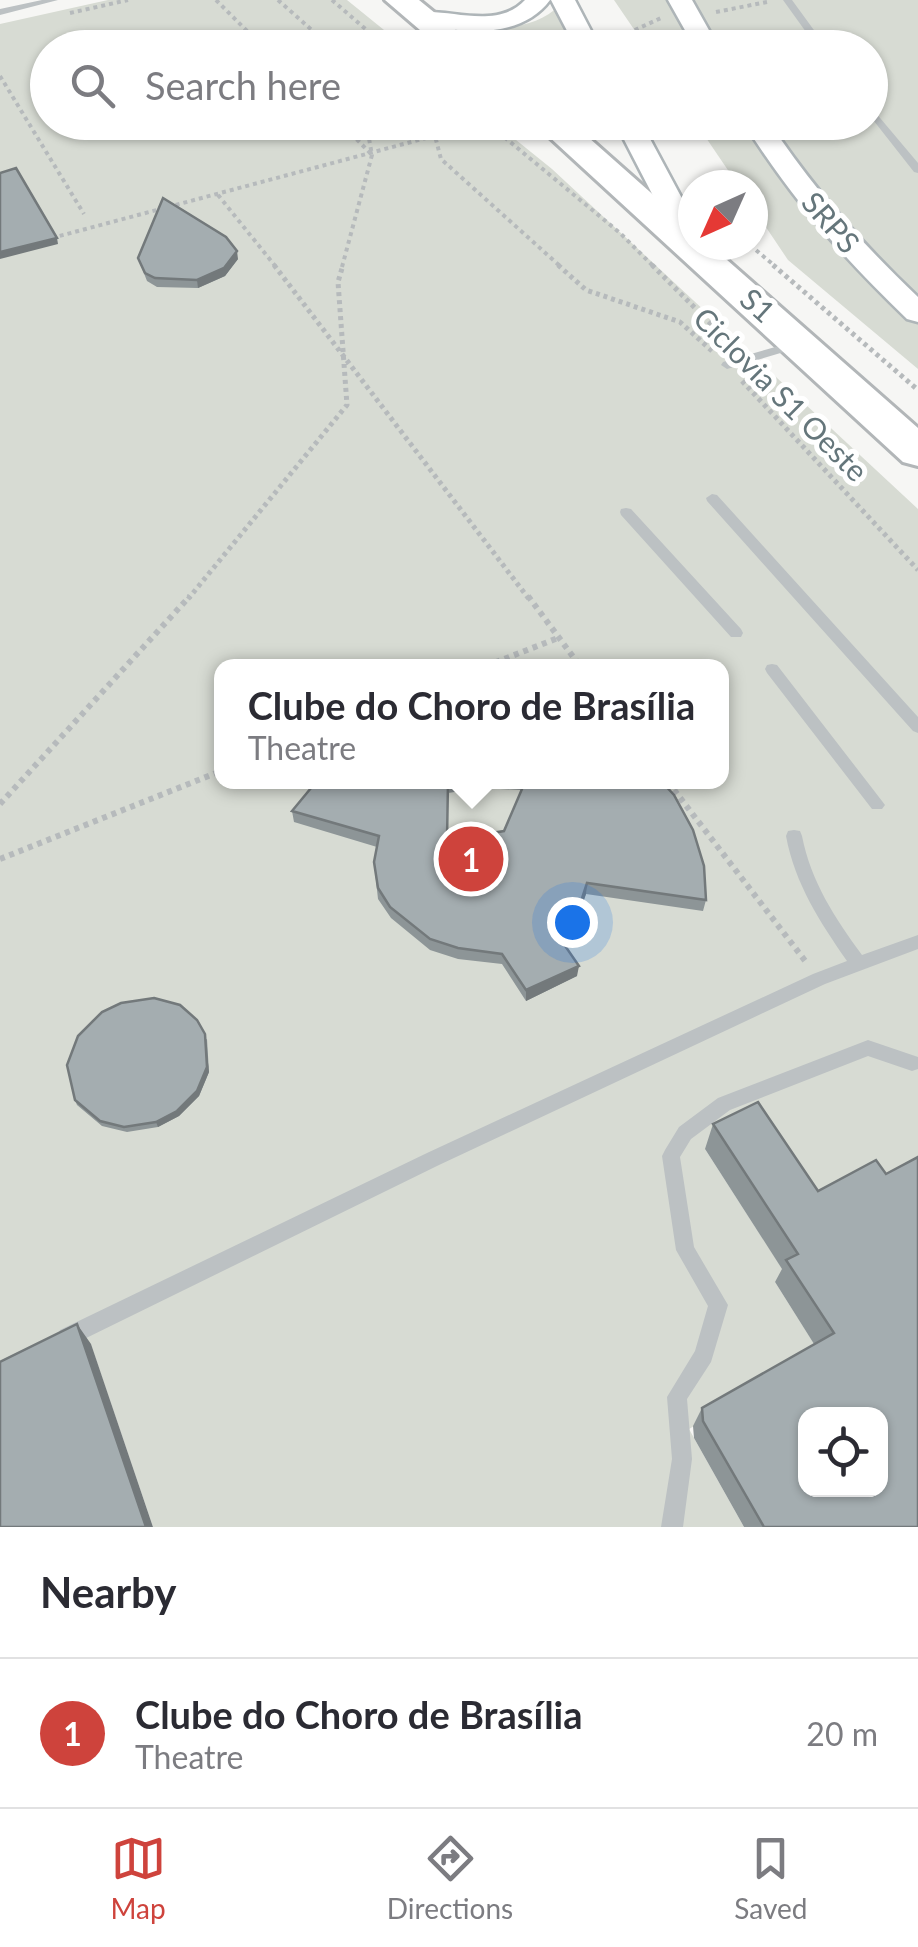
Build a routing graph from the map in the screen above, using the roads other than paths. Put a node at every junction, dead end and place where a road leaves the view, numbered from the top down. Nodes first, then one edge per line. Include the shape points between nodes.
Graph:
1 (54, 0) edge
2 (538, 0) edge
3 (563, 0) edge
4 (787, 0) edge
5 (411, 9) edge
6 (671, 9) edge
7 (0, 12) edge
8 (438, 30) edge
9 (579, 30) edge
10 (691, 30) edge
11 (809, 30) edge
12 (888, 132) edge
13 (570, 140) edge
14 (637, 140) edge
15 (768, 140) edge
16 (918, 170) edge
17 (678, 218) edge
18 (678, 235) edge
19 (706, 260) edge
20 (918, 313) edge
21 (800, 344) junction
22 (727, 365) road end
23 (918, 452) edge
24 (712, 498) dead end
25 (626, 512) dead end
26 (736, 633) dead end
27 (772, 669) dead end
28 (918, 728) edge
29 (876, 805) dead end
30 (794, 836) dead end
31 (918, 942) edge
32 (859, 964) junction
33 (916, 1065) edge
34 (52, 1344) edge
35 (672, 1527) edge

1 - 7 lane
2 - 5 main road via 510,19
3 - 9 main road
4 - 11 lane
5 - 8 highway
6 - 10 main road
12 - 16 lane
13 - 18 highway, S1
14 - 17 main road
15 - 20 main road, SRPS via 858,256
19 - 21 highway, S1
21 - 22 lane
21 - 23 highway, S1
24 - 28 lane
25 - 26 lane
27 - 29 lane
30 - 32 lane via 815,903
31 - 32 lane
32 - 34 lane via 433,1159
33 - 35 lane via 868,1048 724,1104 685,1133 671,1156 685,1250 718,1305 704,1355 676,1397 682,1459

